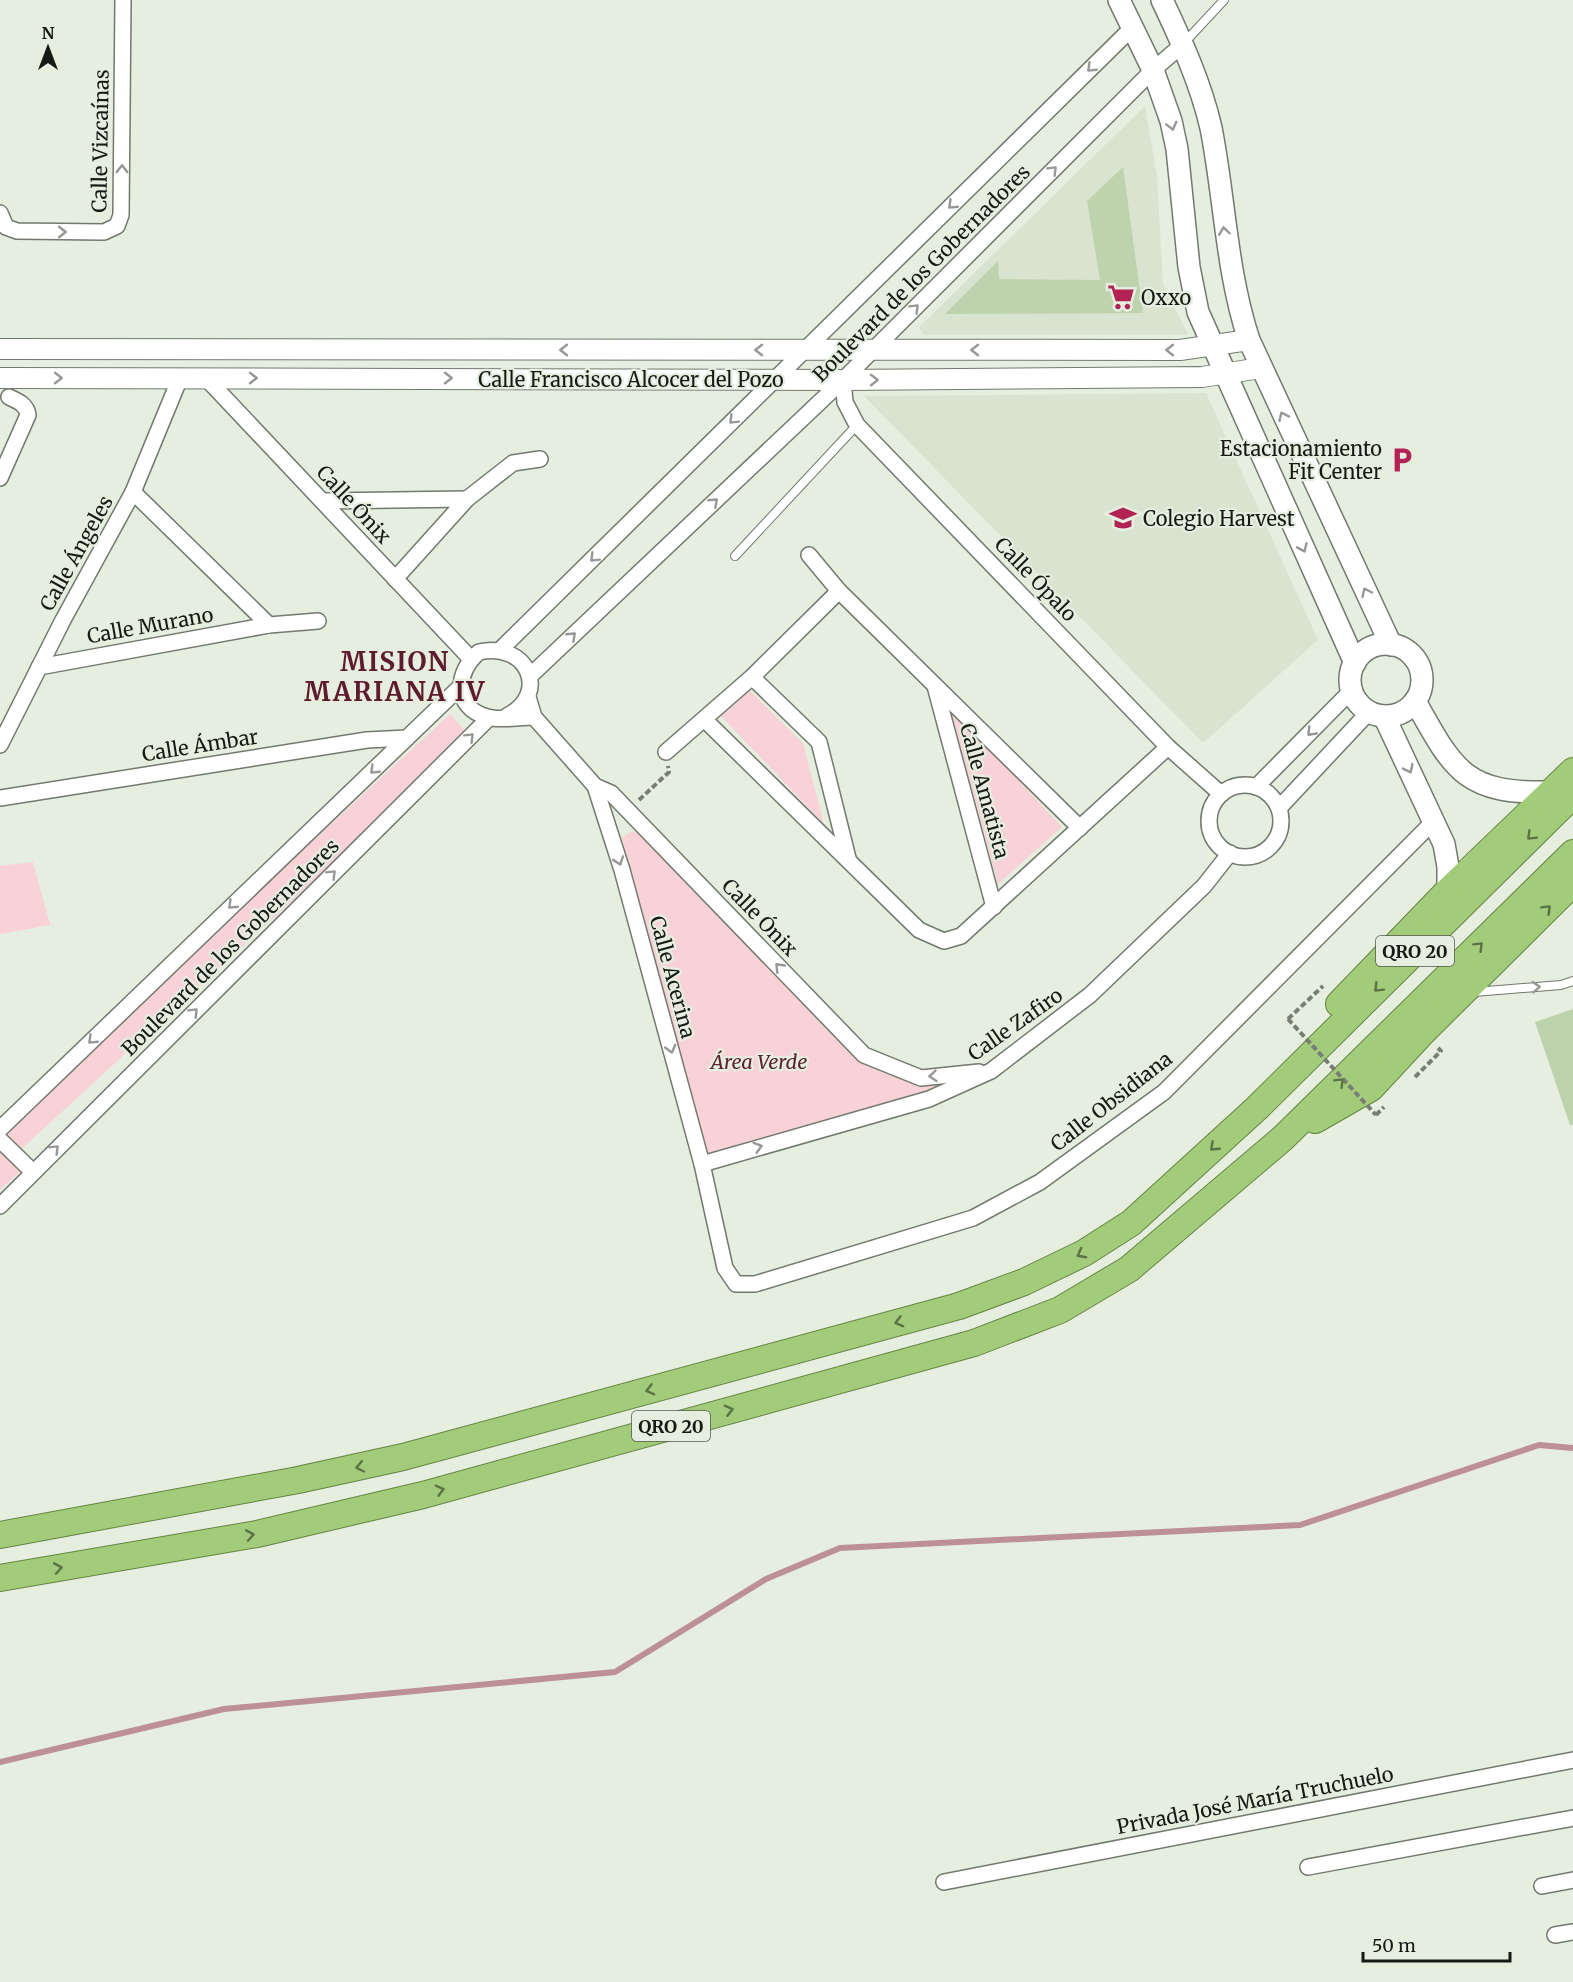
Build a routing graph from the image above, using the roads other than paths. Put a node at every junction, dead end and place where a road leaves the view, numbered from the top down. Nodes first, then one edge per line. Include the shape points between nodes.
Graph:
1 (123, 0) edge
2 (1119, 0) edge
3 (1162, 0) edge
4 (1224, 0) edge
5 (1133, 27) junction
6 (1182, 45) junction
7 (1153, 70) junction
8 (0, 213) edge
9 (1248, 340) junction
10 (1212, 347) junction
11 (0, 349) edge
12 (804, 350) junction
13 (874, 350) junction
14 (1261, 368) junction
15 (1224, 375) junction
16 (0, 378) edge
17 (180, 378) junction
18 (206, 378) junction
19 (774, 379) junction
20 (843, 380) junction
21 (9, 397) dead end
22 (857, 425) junction
23 (540, 459) dead end
24 (0, 478) edge
25 (133, 492) junction
26 (467, 499) junction
27 (322, 501) junction
28 (808, 555) dead end
29 (735, 556) dead end
30 (395, 579) junction
31 (839, 591) junction
32 (318, 621) dead end
33 (269, 625) junction
34 (1392, 645) junction
35 (501, 649) junction
36 (471, 659) junction
37 (1355, 663) junction
38 (39, 667) junction
39 (530, 676) junction
40 (752, 677) junction
41 (461, 686) junction
42 (935, 686) junction
43 (1352, 690) junction
44 (528, 697) junction
45 (1415, 701) junction
46 (1376, 714) junction
47 (507, 716) junction
48 (534, 717) junction
49 (489, 718) junction
50 (705, 720) junction
51 (407, 738) junction
52 (0, 745) edge
53 (1168, 747) junction
54 (666, 752) road end
55 (1573, 771) edge
56 (595, 786) junction
57 (1256, 787) junction
58 (1221, 794) junction
59 (1562, 794) edge
60 (0, 798) edge
61 (1279, 808) junction
62 (1434, 821) junction
63 (639, 822) junction
64 (1080, 828) junction
65 (609, 833) junction
66 (1573, 853) edge
67 (1230, 854) junction
68 (848, 859) junction
69 (1573, 884) edge
70 (1448, 891) junction
71 (994, 907) junction
72 (1573, 981) edge
73 (1452, 1004) junction
74 (991, 1071) junction
75 (1257, 1108) junction
76 (0, 1128) edge
77 (1283, 1138) junction
78 (0, 1140) edge
79 (702, 1164) junction
80 (33, 1172) junction
81 (0, 1206) edge
82 (736, 1284) joint
83 (0, 1535) edge
84 (0, 1578) edge
85 (1573, 1760) edge
86 (1573, 1818) edge
87 (1308, 1867) dead end
88 (1573, 1880) edge
89 (944, 1882) dead end
90 (1542, 1887) dead end
91 (1573, 1932) edge
92 (1555, 1935) dead end

8 -> 1 street, Calle Vizcaínas via 6,227 17,231 104,232 117,226 121,215
2 - 5 main road
3 - 6 main road
4 - 6 lane
5 - 7 main road
5 -> 12 street, Boulevard de los Gobernadores
6 - 7 street, Boulevard de los Gobernadores
9 -> 6 main road via 1229,261 1211,128
7 -> 10 main road via 1177,149 1189,267 1198,312
13 -> 7 street, Boulevard de los Gobernadores
9 - 10 street, Calle Francisco Alcocer del Pozo
9 - 14 main road
10 -> 13 street, Calle Francisco Alcocer del Pozo
10 - 15 main road
12 -> 11 street, Calle Francisco Alcocer del Pozo
12 - 13 street, Calle Francisco Alcocer del Pozo
12 - 19 street, Boulevard de los Gobernadores
13 - 20 street, Boulevard de los Gobernadores
14 - 15 street, Calle Francisco Alcocer del Pozo
34 -> 14 main road
20 -> 15 street, Calle Francisco Alcocer del Pozo
15 -> 37 main road
16 -> 17 street, Calle Francisco Alcocer del Pozo
17 - 18 street, Calle Francisco Alcocer del Pozo
17 - 25 street, Calle Ángeles
18 -> 19 street, Calle Francisco Alcocer del Pozo
18 - 27 street, Calle Ónix
19 - 20 street, Calle Francisco Alcocer del Pozo
19 -> 35 street, Boulevard de los Gobernadores
20 - 22 street, Calle Ópalo via 845,402
39 -> 20 street, Boulevard de los Gobernadores
21 - 24 street via 20,402 28,415
22 - 29 lane
22 - 53 street, Calle Ópalo
23 - 26 street via 513,463
25 - 33 street, Calle Murano
25 - 38 street, Calle Ángeles
26 - 27 street
26 - 30 street
27 - 30 street, Calle Ónix
28 - 31 street, Calle Amatista
30 - 36 street, Calle Ónix
31 - 40 street
31 - 42 street, Calle Amatista
32 - 33 street, Calle Murano
33 - 38 street, Calle Murano
34 - 37 main road via 1370,648
34 - 45 main road via 1408,652 1420,666 1421,690
35 - 36 street via 480,652
35 - 39 street via 519,658
36 - 41 street via 461,676
37 - 43 main road
38 - 52 street, Calle Ángeles
39 - 44 street
40 - 50 street
40 - 68 street via 819,742
41 - 49 street via 469,706
41 - 51 street, Boulevard de los Gobernadores
42 - 64 street, Calle Amatista
42 - 71 street, Calle Amatista
43 - 46 main road via 1355,699
43 -> 57 street
44 - 47 street
44 - 48 street, Calle Ónix
45 - 46 main road via 1402,713
45 - 59 main road via 1442,750 1469,778 1503,791
46 - 61 street
46 -> 62 main road
47 - 48 street
47 - 49 street
48 - 56 street, Calle Ónix
80 -> 49 street, Boulevard de los Gobernadores
50 - 54 street
50 - 68 street, Calle Amatista
51 - 60 street, Calle Ámbar via 367,740
51 -> 76 street, Boulevard de los Gobernadores
53 - 58 street, Calle Ópalo
53 - 64 street, Calle Amatista
55 - 59 highway
56 - 63 street, Calle Ónix via 611,794
56 - 65 street, Calle Acerina
57 - 58 street via 1244,785
57 - 61 street via 1274,799
58 - 67 street via 1209,814 1209,826 1213,838
59 - 70 highway
59 -> 75 highway, QRO 20
61 - 67 street via 1279,832 1269,847 1254,856
62 - 70 main road via 1444,844
62 - 82 street, Calle Obsidiana via 1164,1092 1040,1182 973,1218 755,1284
63 - 65 street via 615,823
74 -> 63 street, Calle Ónix via 921,1078 864,1055
64 - 71 street, Calle Amatista
65 -> 79 street, Calle Acerina
77 -> 66 highway, QRO 20
67 - 74 street, Calle Zafiro via 1204,886 1090,996
68 - 71 street, Calle Amatista via 919,930 944,941 961,936
73 -> 69 highway
70 - 75 highway via 1334,1009
73 -> 72 lane via 1483,990 1561,986
73 - 77 highway via 1371,1088
79 -> 74 street, Calle Zafiro via 929,1099
75 -> 83 highway, QRO 20 via 1131,1223 1084,1253 1024,1282 958,1306 403,1457
84 -> 77 highway, QRO 20 via 257,1534 412,1497 974,1342 1060,1310 1129,1269
78 - 80 street
79 - 82 street, Calle Acerina via 725,1268
80 - 81 street, Boulevard de los Gobernadores
85 - 89 street, Privada José María Truchuelo
86 - 87 street
88 - 90 street
91 - 92 street

